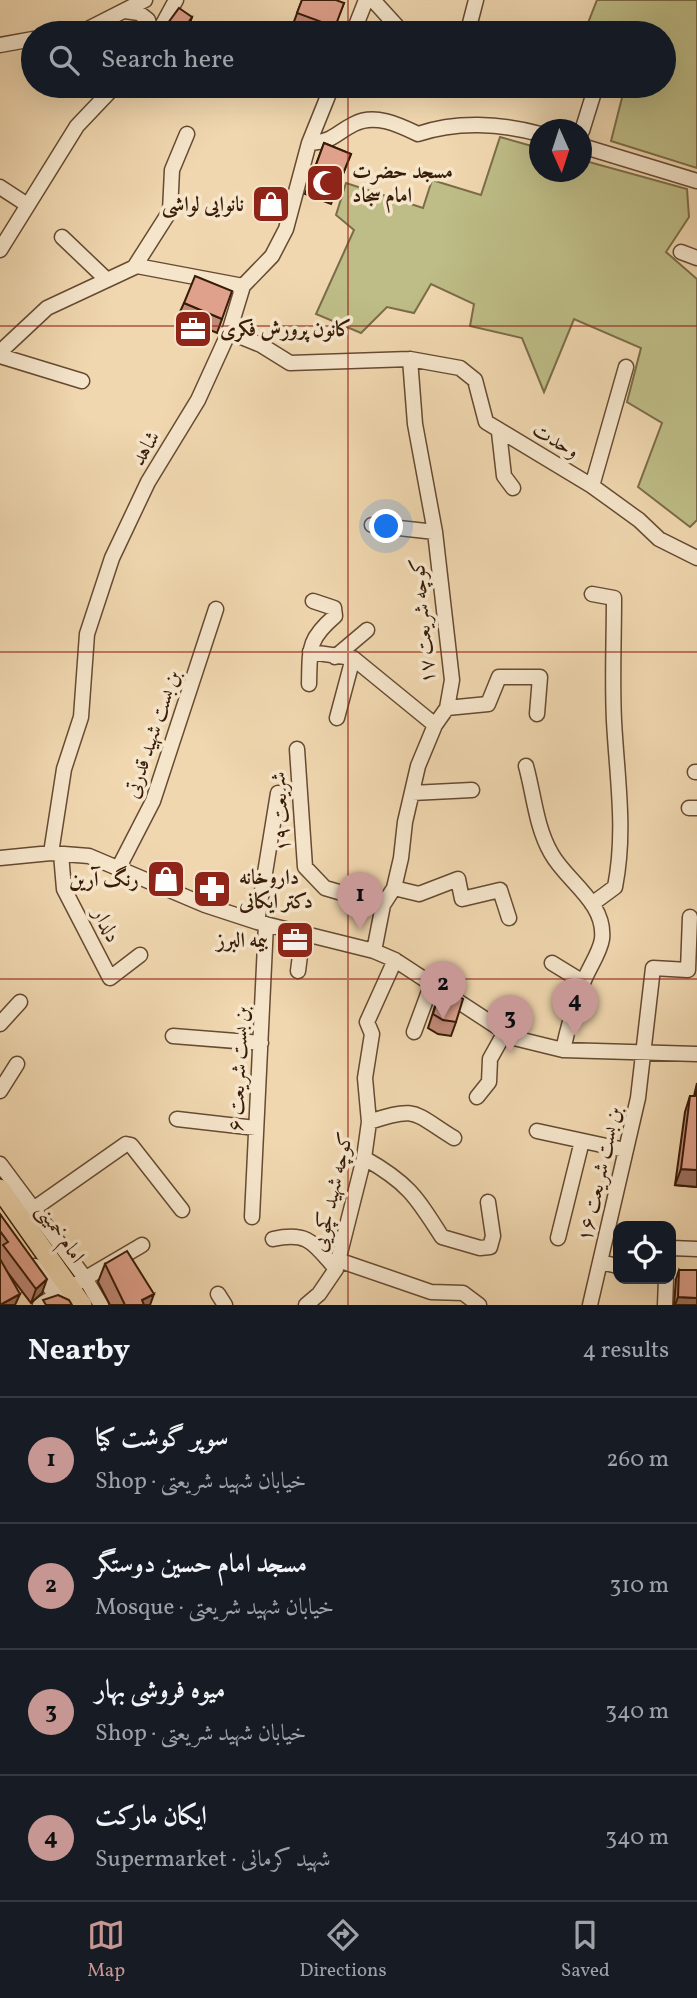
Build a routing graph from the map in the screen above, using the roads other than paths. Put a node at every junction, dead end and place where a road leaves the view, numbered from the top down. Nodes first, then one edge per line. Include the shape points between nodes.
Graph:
1 (145, 0) edge
2 (177, 0) edge
3 (366, 0) edge
4 (373, 0) edge
5 (476, 0) edge
6 (125, 11) junction
7 (105, 21) edge
8 (148, 21) edge
9 (165, 21) edge
10 (358, 21) edge
11 (392, 21) edge
12 (471, 21) edge
13 (21, 41) edge
14 (0, 45) edge
15 (104, 98) edge
16 (327, 98) edge
17 (592, 98) edge
18 (586, 119) edge
19 (529, 132) edge
20 (187, 134) dead end
21 (309, 142) junction
22 (592, 149) edge
23 (697, 181) edge
24 (0, 187) edge
25 (26, 204) junction
26 (62, 237) dead end
27 (0, 250) edge
28 (681, 252) dead end
29 (697, 258) edge
30 (135, 266) junction
31 (106, 279) junction
32 (243, 286) junction
33 (229, 332) junction
34 (0, 354) edge
35 (410, 359) junction
36 (626, 367) dead end
37 (82, 382) dead end
38 (499, 432) junction
39 (592, 486) junction
40 (513, 488) dead end
41 (372, 526) dead end
42 (435, 532) junction
43 (697, 558) edge
44 (592, 593) dead end
45 (313, 601) dead end
46 (216, 609) dead end
47 (366, 630) dead end
48 (310, 652) junction
49 (334, 657) junction
50 (353, 658) junction
51 (309, 684) dead end
52 (447, 708) junction
53 (537, 714) dead end
54 (337, 718) dead end
55 (435, 725) junction
56 (297, 749) dead end
57 (526, 766) dead end
58 (472, 790) dead end
59 (278, 793) dead end
60 (412, 793) junction
61 (56, 853) junction
62 (0, 858) edge
63 (118, 869) junction
64 (394, 888) junction
65 (592, 904) junction
66 (383, 905) junction
67 (690, 917) dead end
68 (509, 918) dead end
69 (262, 923) junction
70 (303, 932) junction
71 (374, 951) junction
72 (140, 955) dead end
73 (395, 960) junction
74 (552, 963) dead end
75 (298, 971) dead end
76 (583, 982) junction
77 (431, 986) junction
78 (20, 1002) dead end
79 (0, 1024) edge
80 (414, 1032) dead end
81 (505, 1032) junction
82 (173, 1037) dead end
83 (261, 1044) junction
84 (563, 1050) junction
85 (643, 1052) junction
86 (697, 1054) edge
87 (17, 1064) dead end
88 (0, 1091) edge
89 (477, 1097) dead end
90 (177, 1119) dead end
91 (369, 1122) junction
92 (256, 1128) junction
93 (537, 1131) dead end
94 (454, 1138) dead end
95 (582, 1140) junction
96 (625, 1150) junction
97 (364, 1157) junction
98 (0, 1164) edge
99 (0, 1189) edge
100 (488, 1202) dead end
101 (182, 1210) dead end
102 (29, 1213) junction
103 (252, 1217) dead end
104 (558, 1237) dead end
105 (273, 1239) dead end
106 (142, 1245) dead end
107 (676, 1248) edge
108 (697, 1249) edge
109 (24, 1251) edge
110 (600, 1262) junction
111 (337, 1264) junction
112 (613, 1265) edge
113 (666, 1284) edge
114 (68, 1291) edge
115 (40, 1305) edge
116 (82, 1305) edge
117 (101, 1305) edge
118 (306, 1305) edge
119 (479, 1305) edge
120 (590, 1305) edge
121 (665, 1305) edge

1 - 6 street
2 - 9 street
3 - 10 street
4 - 11 street
5 - 12 street
6 - 7 street
6 - 8 street via 139,13
13 - 14 street
15 - 25 street via 77,126
16 - 21 street, شاهد
17 - 18 street
19 - 21 street via 443,125 418,134 391,121 356,123 328,142
20 - 30 street via 172,170 170,211
21 - 32 street, شاهد via 286,229 272,256
22 - 23 street
24 - 25 street
25 - 27 street
26 - 31 street
28 - 29 street
30 - 31 street
30 - 32 street
31 - 34 street via 47,307
32 - 33 street, شاهد
33 - 35 street, وحدت via 290,363
33 - 61 street, شاهد via 198,400 148,482 112,558 87,634 81,717 64,769
34 - 37 street
35 - 38 street, وحدت via 460,368 475,380 486,422
35 - 42 street, کوچه شریعت ۱۷ via 415,424
36 - 39 street
38 - 39 street, وحدت
38 - 40 street via 504,476
39 - 43 street, وحدت via 660,539
41 - 42 street
42 - 52 street, کوچه شریعت ۱۷ via 452,680
44 - 65 street via 614,598 614,722 622,794 615,887
45 - 48 street via 334,608 335,616 316,632
46 - 63 street, بن بست شهید قدرتی via 153,801
47 - 49 street
48 - 49 street
48 - 51 street
49 - 50 street
50 - 54 street
50 - 55 street
52 - 53 street via 488,704 499,677 540,677
52 - 55 street, کوچه شریعت ۱۷
55 - 60 street, کوچه شریعت ۱۷
56 - 66 street, شریعت ۱۹ via 305,867 325,888
57 - 65 street via 543,838 552,856
58 - 60 street
59 - 69 street, بن بست شریعت ۶
60 - 64 street, کوچه شریعت ۱۷
61 - 62 street
61 - 63 street via 89,856
61 - 72 street, دلدار via 64,889 110,978
63 - 69 street
64 - 66 street, کوچه شریعت ۱۷
64 - 68 street via 419,894 458,878 462,899 500,890
65 - 76 street via 602,923 602,941
66 - 71 street, کوچه شریعت ۱۷
67 - 85 street, بن بست شریعت ۱۶ via 688,970 653,968
69 - 70 street
69 - 83 street, بن بست شریعت ۶
70 - 71 street
70 - 75 street
71 - 73 street
73 - 77 street
73 - 91 street, کوچه شهید کچویی via 367,1022 372,1034 365,1078
74 - 76 street
76 - 84 street
77 - 80 street
77 - 81 street
78 - 79 street
81 - 84 street
81 - 89 street via 490,1059 489,1082
82 - 83 street
83 - 92 street, بن بست شریعت ۶
84 - 85 street
85 - 86 street
85 - 96 street, بن بست شریعت ۱۶
87 - 88 street
90 - 92 street
91 - 94 street via 412,1112
91 - 97 street, کوچه شهید کچویی
92 - 103 street, بن بست شریعت ۶
93 - 95 street
95 - 96 street
95 - 104 street
96 - 110 street, بن بست شریعت ۱۶
97 - 100 street via 413,1192 442,1237 491,1247
97 - 111 street, کوچه شهید کچویی
98 - 102 street
99 - 102 main road, امام خمینی
101 - 102 street via 126,1144
102 - 114 main road, امام خمینی
105 - 111 street via 294,1234 310,1240
106 - 114 street
107 - 108 street
109 - 114 street
110 - 112 street
110 - 120 street, بن بست شریعت ۱۶
111 - 118 street, کوچه شهید کچویی via 320,1294
111 - 119 street via 431,1292 463,1293
113 - 121 street
114 - 115 street
114 - 116 main road, امام خمینی
114 - 117 street

